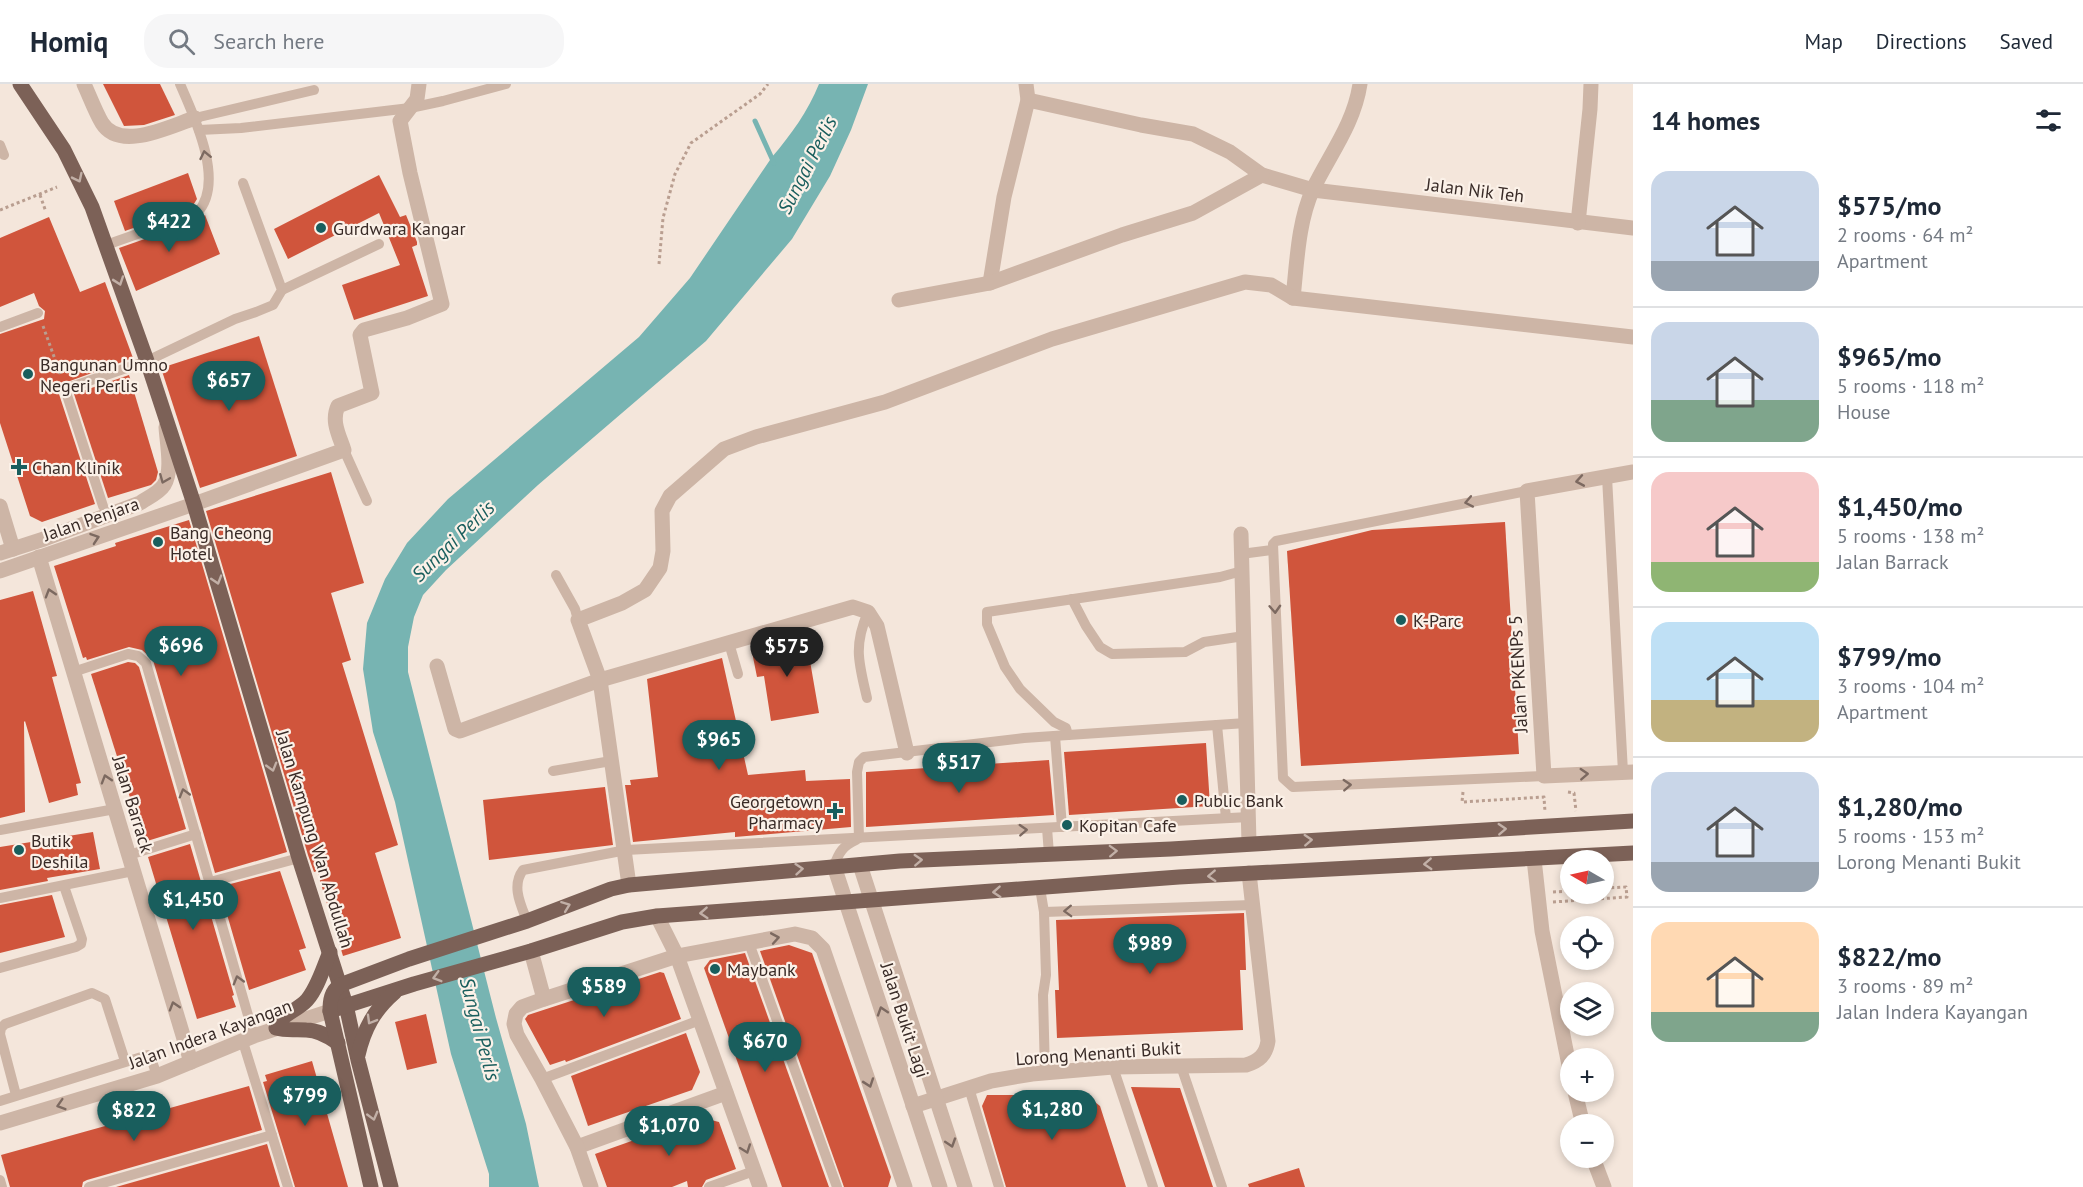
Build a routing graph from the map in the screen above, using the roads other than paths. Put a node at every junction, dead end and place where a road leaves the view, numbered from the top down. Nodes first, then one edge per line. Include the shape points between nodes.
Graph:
1 (20, 84) edge
2 (32, 84) edge
3 (84, 84) edge
4 (180, 84) edge
5 (419, 84) edge
6 (506, 84) edge
7 (1026, 84) edge
8 (1360, 84) edge
9 (1591, 84) edge
10 (314, 90) dead end
11 (1028, 100) junction
12 (410, 108) junction
13 (198, 128) junction
14 (51, 129) junction
15 (1262, 175) junction
16 (243, 183) dead end
17 (1313, 190) junction
18 (1578, 223) junction
19 (1633, 228) edge
20 (379, 243) dead end
21 (106, 245) junction
22 (990, 283) junction
23 (282, 290) junction
24 (1293, 298) junction
25 (899, 300) dead end
26 (38, 313) road end
27 (0, 327) edge
28 (1633, 336) edge
29 (147, 361) junction
30 (166, 421) junction
31 (344, 450) junction
32 (1633, 472) edge
33 (1607, 477) junction
34 (1527, 491) junction
35 (367, 501) dead end
36 (194, 504) junction
37 (0, 506) edge
38 (103, 506) dead end
39 (1241, 534) dead end
40 (1272, 550) junction
41 (7, 551) edge
42 (1241, 554) junction
43 (39, 557) junction
44 (0, 571) edge
45 (1242, 571) junction
46 (556, 575) dead end
47 (1072, 599) junction
48 (868, 612) junction
49 (578, 620) junction
50 (1244, 636) junction
51 (729, 643) junction
52 (437, 666) dead end
53 (73, 672) junction
54 (738, 675) dead end
55 (600, 680) junction
56 (867, 698) dead end
57 (1246, 723) junction
58 (1217, 725) junction
59 (1068, 735) junction
60 (1055, 736) junction
61 (908, 753) junction
62 (611, 761) junction
63 (554, 771) dead end
64 (1628, 772) edge
65 (1544, 776) junction
66 (115, 809) junction
67 (1249, 817) junction
68 (1226, 818) junction
69 (1633, 820) edge
70 (1062, 827) junction
71 (1047, 828) junction
72 (0, 830) edge
73 (196, 834) junction
74 (859, 838) junction
75 (1249, 843) junction
76 (626, 850) junction
77 (1633, 853) edge
78 (1049, 854) junction
79 (129, 855) junction
80 (299, 858) junction
81 (1534, 859) junction
82 (860, 865) junction
83 (834, 866) junction
84 (133, 871) junction
85 (1249, 873) junction
86 (210, 882) junction
87 (629, 885) junction
88 (64, 886) junction
89 (1040, 888) junction
90 (0, 898) edge
91 (871, 901) junction
92 (846, 902) junction
93 (1252, 905) junction
94 (1044, 912) junction
95 (657, 916) junction
96 (527, 921) junction
97 (749, 943) junction
98 (531, 951) junction
99 (330, 952) junction
100 (676, 956) junction
101 (0, 968) edge
102 (340, 985) junction
103 (407, 986) junction
104 (544, 999) junction
105 (346, 1005) junction
106 (330, 1011) junction
107 (700, 1020) junction
108 (276, 1028) junction
109 (249, 1039) junction
110 (338, 1043) junction
111 (1566, 1048) edge
112 (358, 1060) junction
113 (125, 1061) junction
114 (191, 1062) junction
115 (1180, 1066) junction
116 (1113, 1067) junction
117 (1045, 1073) junction
118 (157, 1076) junction
119 (542, 1079) junction
120 (969, 1088) junction
121 (726, 1093) junction
122 (16, 1095) junction
123 (937, 1099) junction
124 (0, 1101) edge
125 (913, 1106) junction
126 (0, 1123) edge
127 (272, 1135) junction
128 (577, 1147) junction
129 (1597, 1168) edge
130 (754, 1171) junction
131 (0, 1180) edge
132 (390, 1185) edge
133 (2, 1187) edge
134 (89, 1187) edge
135 (288, 1187) edge
136 (371, 1187) edge
137 (591, 1187) edge
138 (709, 1187) edge
139 (760, 1187) edge
140 (837, 1187) edge
141 (905, 1187) edge
142 (939, 1187) edge
143 (965, 1187) edge
144 (999, 1187) edge
145 (1153, 1187) edge
146 (1222, 1187) edge
147 (1604, 1187) edge

1 - 14 main road
2 - 14 main road
3 - 13 street via 103,125 123,137
4 - 13 lane
5 - 12 street via 417,99
6 - 12 lane
7 - 11 street
8 - 17 street via 1345,134
9 - 18 street
10 - 13 lane
11 - 15 street, Jalan Nik Teh via 1193,134 1230,152
11 - 22 street via 1004,196
12 - 13 lane via 241,128
12 - 31 street via 400,122 442,304 360,334 372,393 339,406 335,414
21 -> 13 lane via 197,213 204,205 209,176
14 -> 21 main road, Jalan Kampung Wan Abdullah via 92,207
15 - 17 street, Jalan Nik Teh
15 - 22 street via 1193,213
16 - 23 lane
17 - 18 street, Jalan Nik Teh
17 - 24 street via 1302,225
18 - 19 street, Jalan Nik Teh
20 - 23 lane
21 -> 29 main road, Jalan Kampung Wan Abdullah
22 - 25 street
23 - 29 lane via 273,305
24 - 28 street
24 - 49 street via 1271,285 1245,282 1052,339 885,402 724,449 670,496 662,511 660,568 645,590
26 - 27 lane
29 - 30 main road, Jalan Kampung Wan Abdullah
29 - 38 lane via 65,389
30 - 36 main road, Jalan Kampung Wan Abdullah
30 -> 41 street, Jalan Penjara via 168,471 164,485 153,495
31 - 35 lane
31 - 36 street, Jalan Penjara
32 - 33 street
33 -> 34 street
33 - 64 lane
34 -> 40 lane via 1276,541
34 - 65 street, Jalan PKENPs 5
43 -> 36 street, Jalan Penjara
36 -> 80 main road, Jalan Kampung Wan Abdullah
37 - 41 street
39 - 42 street
40 - 42 lane
40 -> 65 lane via 1283,778 1293,787
42 - 45 street
43 - 44 street, Jalan Penjara
53 -> 43 street, Jalan Barrack
45 - 47 lane
45 - 50 street
46 - 49 lane
47 - 50 lane via 1100,647 1112,654 1185,651 1204,642
47 - 59 lane via 987,612 986,617 1005,667 1020,689 1054,722 1066,728
48 - 51 street via 853,607
48 - 56 lane via 858,643
48 - 61 street via 877,626
49 - 55 street
50 - 57 street
51 - 54 lane
51 - 55 street
52 - 55 street via 455,729 460,731
66 -> 53 street, Jalan Barrack
73 -> 53 lane via 146,663 128,654
55 - 62 street
57 - 58 lane
57 - 67 street
58 - 59 lane
58 - 68 lane
59 - 60 lane
60 - 61 lane
60 - 70 lane
61 - 74 lane via 864,757 859,762
62 - 63 lane
62 - 76 street
65 -> 64 street
66 - 72 lane
66 - 79 street, Jalan Barrack
67 - 68 lane
67 - 75 street
68 - 70 lane
75 -> 69 main road
70 - 71 lane
74 -> 71 lane
71 - 78 lane
73 - 79 lane
73 - 86 lane
74 - 76 lane
74 - 83 lane via 844,846
78 -> 75 main road
76 - 87 street
76 - 96 lane via 523,870 517,886
77 - 81 main road
82 -> 78 main road
79 - 84 street, Jalan Barrack
80 - 86 lane
80 - 99 main road, Jalan Kampung Wan Abdullah
81 -> 85 main road
81 - 111 street via 1542,931
82 - 83 main road
82 - 91 street, Jalan Bukit Lagi
87 -> 83 main road
83 - 92 street, Jalan Bukit Lagi
84 - 88 lane
114 -> 84 street, Jalan Barrack
85 -> 89 main road
85 - 93 street
109 -> 86 lane
96 -> 87 main road
88 - 90 lane
88 - 101 lane via 81,944
89 -> 91 main road
89 - 94 lane
91 - 92 main road
91 - 123 street, Jalan Bukit Lagi
92 -> 95 main road
125 -> 92 street, Jalan Bukit Lagi
93 -> 94 lane
93 - 115 street, Lorong Menanti Bukit via 1267,1049 1255,1063 1246,1065
94 - 117 lane
95 - 98 main road via 622,922
95 - 100 street
96 - 102 main road
97 - 100 street
97 - 140 lane
97 -> 141 street via 795,934 812,938 823,949
98 -> 103 main road
98 - 104 street
99 - 102 main road, Jalan Kampung Wan Abdullah
99 - 108 main road via 312,992
100 - 104 street
100 - 107 street
102 - 105 main road, Jalan Kampung Wan Abdullah
102 - 106 main road via 332,995
103 - 105 main road
103 -> 112 main road via 383,1002 370,1019
104 - 119 street via 522,1007 514,1024
105 - 106 main road
105 - 112 main road, Jalan Kampung Wan Abdullah
106 - 108 street, Jalan Indera Kayangan
106 - 110 main road
107 - 119 lane
107 - 121 street
108 - 109 street, Jalan Indera Kayangan
108 - 110 main road via 322,1033
109 - 114 street, Jalan Indera Kayangan
109 - 127 lane
110 - 136 main road
112 -> 132 main road, Jalan Kampung Wan Abdullah
113 - 118 lane via 148,1055
113 - 122 lane
113 - 122 lane via 105,999 92,993 1,1028
114 - 118 street, Jalan Indera Kayangan
115 - 116 street, Lorong Menanti Bukit
115 - 146 lane
116 - 117 street, Lorong Menanti Bukit
116 - 145 lane
117 - 120 street, Lorong Menanti Bukit
118 -> 126 street, Jalan Indera Kayangan
119 - 128 street
120 - 123 street, Lorong Menanti Bukit
120 - 144 lane
121 - 128 street
121 -> 130 street
122 - 124 lane
123 - 125 street, Lorong Menanti Bukit
123 -> 143 street, Jalan Bukit Lagi
125 - 142 street, Jalan Bukit Lagi
127 - 134 lane
127 - 135 lane
128 - 137 street
129 - 147 street
130 - 138 lane
130 - 139 street
131 - 133 lane

